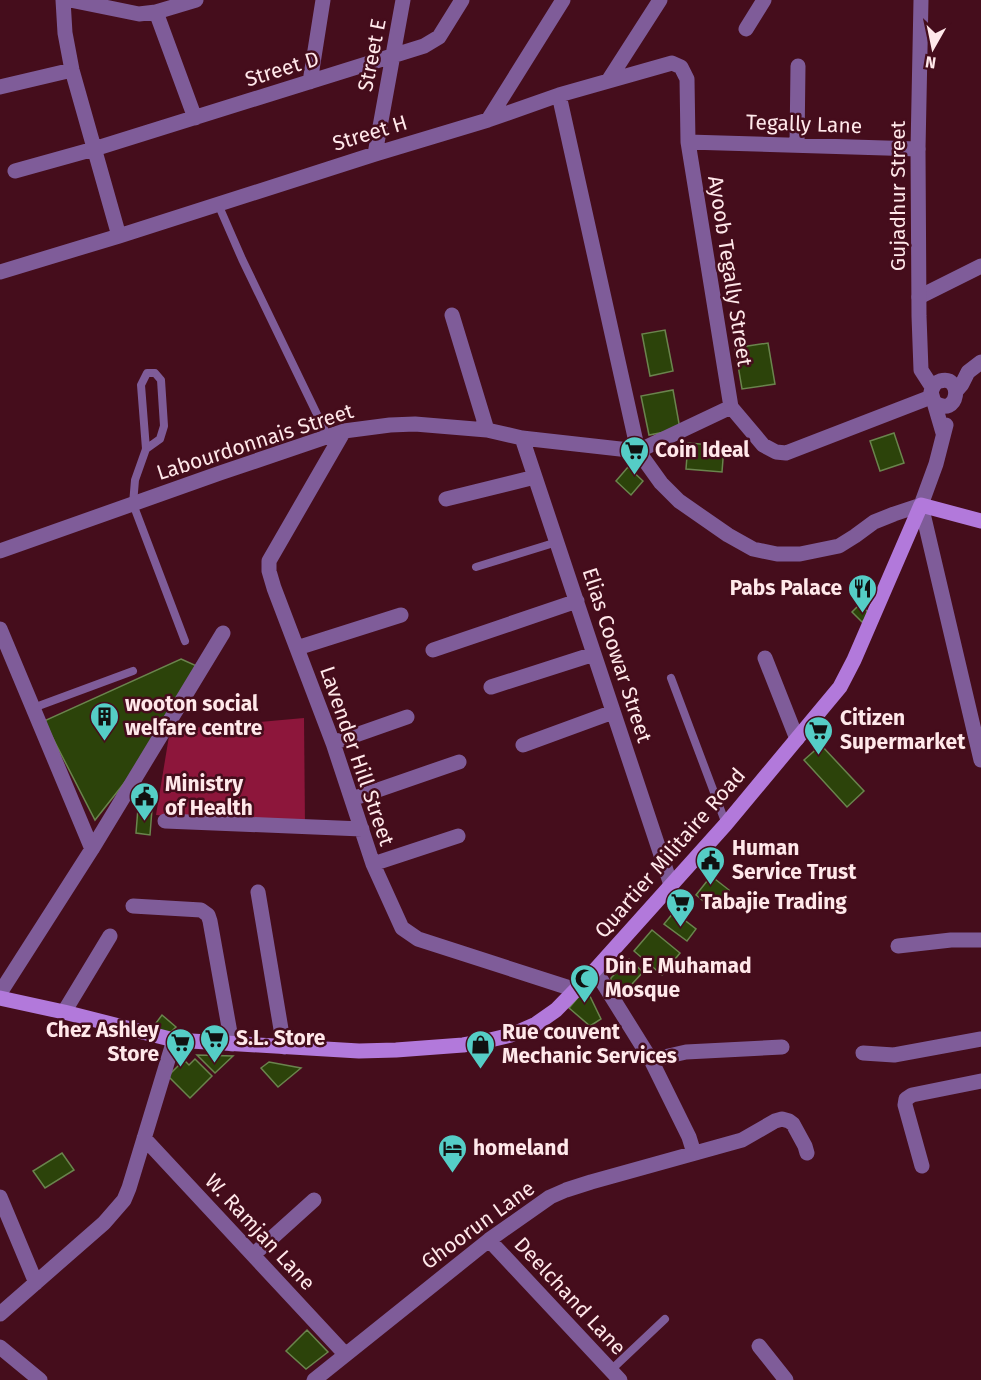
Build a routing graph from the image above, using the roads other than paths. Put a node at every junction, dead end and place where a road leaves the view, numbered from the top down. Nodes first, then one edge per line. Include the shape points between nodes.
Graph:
1 (63, 0) edge
2 (70, 0) edge
3 (196, 0) edge
4 (323, 0) edge
5 (403, 0) edge
6 (462, 0) edge
7 (563, 0) edge
8 (660, 0) edge
9 (764, 0) edge
10 (921, 0) edge
11 (140, 7) edge
12 (156, 12) junction
13 (746, 29) dead end
14 (393, 56) junction
15 (798, 66) dead end
16 (72, 70) junction
17 (608, 81) junction
18 (310, 82) junction
19 (0, 87) edge
20 (559, 95) junction
21 (195, 118) junction
22 (488, 120) junction
23 (688, 142) junction
24 (797, 145) junction
25 (94, 149) junction
26 (918, 149) junction
27 (375, 154) junction
28 (15, 171) dead end
29 (218, 204) junction
30 (119, 236) junction
31 (981, 266) edge
32 (0, 272) edge
33 (919, 297) junction
34 (453, 315) dead end
35 (981, 362) edge
36 (933, 395) junction
37 (955, 396) junction
38 (731, 407) junction
39 (487, 430) junction
40 (344, 431) junction
41 (943, 433) junction
42 (328, 437) junction
43 (522, 438) junction
44 (146, 449) junction
45 (638, 451) junction
46 (535, 477) junction
47 (446, 499) dead end
48 (133, 504) junction
49 (921, 505) junction
50 (981, 521) edge
51 (557, 542) junction
52 (0, 551) edge
53 (476, 567) dead end
54 (576, 602) junction
55 (401, 615) dead end
56 (0, 629) edge
57 (223, 633) dead end
58 (185, 641) dead end
59 (297, 648) junction
60 (433, 650) dead end
61 (594, 654) junction
62 (765, 658) dead end
63 (133, 671) dead end
64 (671, 678) dead end
65 (491, 687) dead end
66 (33, 708) junction
67 (613, 712) junction
68 (407, 717) dead end
69 (797, 739) junction
70 (333, 742) junction
71 (523, 745) dead end
72 (981, 760) edge
73 (459, 762) dead end
74 (352, 800) junction
75 (165, 821) dead end
76 (726, 824) junction
77 (362, 829) junction
78 (458, 836) dead end
79 (92, 849) junction
80 (373, 864) junction
81 (671, 885) junction
82 (258, 892) dead end
83 (133, 906) dead end
84 (110, 936) dead end
85 (981, 940) edge
86 (898, 946) dead end
87 (595, 970) junction
88 (576, 990) junction
89 (0, 993) edge
90 (0, 998) edge
91 (64, 1012) junction
92 (981, 1039) edge
93 (174, 1040) junction
94 (232, 1044) junction
95 (284, 1047) junction
96 (782, 1047) dead end
97 (863, 1053) dead end
98 (651, 1060) junction
99 (981, 1081) edge
100 (144, 1138) junction
101 (694, 1153) junction
102 (807, 1153) dead end
103 (922, 1166) dead end
104 (0, 1197) edge
105 (314, 1200) dead end
106 (489, 1240) junction
107 (253, 1255) junction
108 (36, 1282) junction
109 (0, 1314) edge
110 (666, 1319) dead end
111 (759, 1346) dead end
112 (0, 1347) edge
113 (345, 1354) junction
114 (616, 1375) edge
115 (318, 1379) edge
116 (40, 1380) edge
117 (786, 1380) edge

1 - 16 street
2 - 11 street
3 - 12 street
4 - 18 street
5 - 14 street, Street E
6 - 14 street, Street D via 439,37
7 - 22 street
8 - 17 street
9 - 13 street
10 - 26 street, Gujadhur Street
11 - 12 street
12 - 21 street
14 - 18 street, Street D
14 - 27 street, Street E
15 - 24 street
16 - 19 street
16 - 25 street
17 - 20 street, Street H
17 - 23 street, Street H via 672,63 681,68 687,79
18 - 21 street, Street D
20 - 22 street, Street H
20 - 45 street
21 - 25 street, Street D
22 - 27 street, Street H
23 - 24 street, Tegally Lane
23 - 38 street, Ayoob Tegally Street
24 - 26 street, Tegally Lane
25 - 28 street, Street D
25 - 30 street
26 - 33 street, Gujadhur Street
27 - 29 street, Street H
29 - 30 street, Street H
29 - 42 lane
30 - 32 street, Street H
31 - 33 street
33 - 36 street, Gujadhur Street via 921,370
34 - 39 street
35 - 37 street, Quartier Militaire Road via 968,372
36 - 37 street via 944,406
36 - 37 street via 936,383 942,381 954,385
36 - 38 street via 786,453 763,445
36 - 41 street, Quartier Militaire Road
37 - 41 street, Quartier Militaire Road
38 - 45 street
39 - 40 street, Labourdonnais Street via 415,424
39 - 43 street, Labourdonnais Street
40 - 42 street, Labourdonnais Street
40 - 59 street, Lavender Hill Street via 269,561 274,588
41 - 49 street, Quartier Militaire Road
42 - 48 street, Labourdonnais Street
43 - 45 street, Labourdonnais Street
43 - 46 street, Elias Coowar Street
44 - 44 lane via 141,385 147,373 160,380 164,426 160,439
44 - 48 lane via 135,480
45 - 49 street via 679,501 753,549 777,554 838,546 874,522
46 - 47 street
46 - 51 street, Elias Coowar Street
48 - 52 street, Labourdonnais Street
48 - 58 lane
49 - 50 main road
49 - 69 main road, Quartier Militaire Road via 855,660 840,687
49 - 72 street
51 - 53 lane
51 - 54 street, Elias Coowar Street
54 - 60 street
54 - 61 street, Elias Coowar Street
55 - 59 street
56 - 66 street
57 - 79 street
59 - 70 street, Lavender Hill Street
61 - 65 street
61 - 67 street, Elias Coowar Street
62 - 69 street
63 - 66 lane
64 - 76 lane
66 - 79 street
67 - 71 street
67 - 81 street, Elias Coowar Street
68 - 70 street
69 - 76 main road, Quartier Militaire Road
70 - 74 street, Lavender Hill Street
73 - 74 street
74 - 77 street, Lavender Hill Street
75 - 77 street
76 - 81 main road, Quartier Militaire Road
77 - 80 street, Lavender Hill Street
78 - 80 street
79 - 89 street
80 - 88 street, Lavender Hill Street via 402,928 418,939
81 - 87 main road, Quartier Militaire Road
82 - 95 street
83 - 94 street via 201,910 208,915
84 - 91 street
85 - 86 street
87 - 88 main road, Quartier Militaire Road
87 - 98 street
88 - 95 main road, Quartier Militaire Road via 536,1024 486,1041 359,1052
90 - 91 main road, Quartier Militaire Road
91 - 93 main road, Quartier Militaire Road
92 - 97 street via 894,1055
93 - 94 main road, Quartier Militaire Road
93 - 100 street
94 - 95 main road, Quartier Militaire Road
96 - 98 street via 686,1052
98 - 101 street
99 - 103 street via 906,1098
100 - 107 street, W. Ramjan Lane
100 - 108 street via 124,1200 104,1223
101 - 102 street, Ghoorun Lane via 742,1140 782,1119 793,1124
101 - 106 street, Ghoorun Lane via 566,1190
104 - 108 street
105 - 107 street
106 - 113 street, Ghoorun Lane
106 - 114 street, Deelchand Lane
107 - 113 street, W. Ramjan Lane
108 - 109 street
110 - 114 lane
111 - 117 street
112 - 116 street
113 - 115 street, Ghoorun Lane

